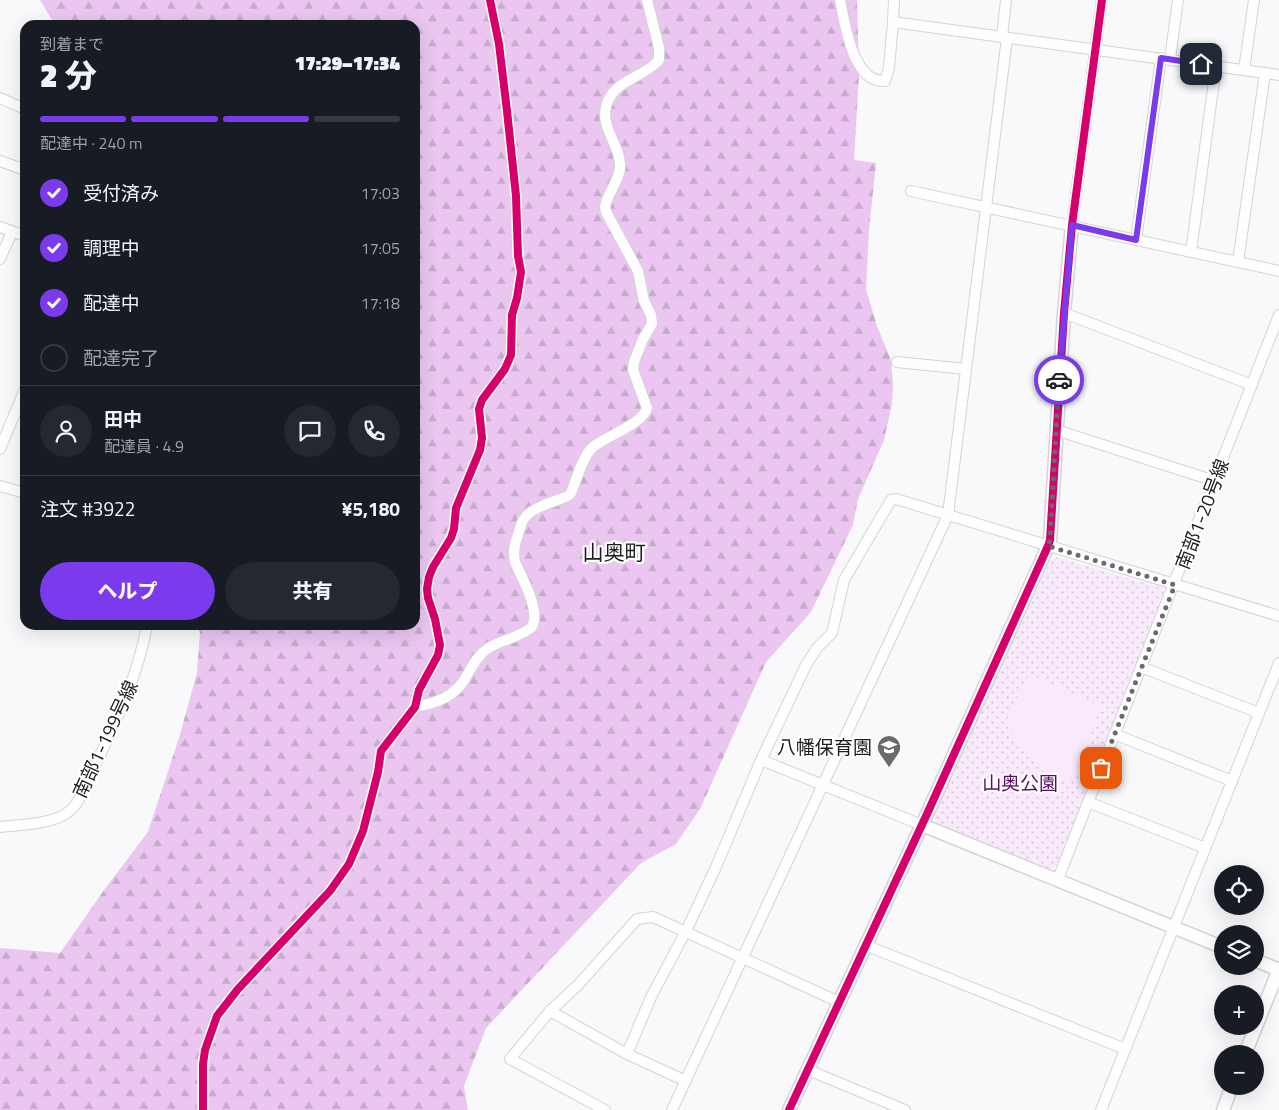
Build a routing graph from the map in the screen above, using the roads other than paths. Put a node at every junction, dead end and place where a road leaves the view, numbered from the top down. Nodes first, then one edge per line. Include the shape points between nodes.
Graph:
1 (490, 0) edge
2 (647, 0) edge
3 (840, 0) edge
4 (894, 0) edge
5 (1006, 0) edge
6 (1102, 0) edge
7 (1178, 0) edge
8 (1254, 0) edge
9 (893, 22) junction
10 (1005, 38) junction
11 (1096, 50) junction
12 (1166, 59) junction
13 (1216, 66) junction
14 (1244, 70) junction
15 (1265, 73) junction
16 (1279, 75) edge
17 (0, 98) edge
18 (20, 106) edge
19 (0, 161) edge
20 (20, 168) edge
21 (911, 191) dead end
22 (986, 206) junction
23 (1072, 225) junction
24 (0, 227) edge
25 (12, 232) junction
26 (20, 234) edge
27 (1136, 240) junction
28 (1191, 252) junction
29 (0, 259) edge
30 (1238, 262) junction
31 (1279, 271) edge
32 (1064, 313) junction
33 (1279, 315) edge
34 (897, 362) dead end
35 (966, 369) junction
36 (1252, 385) junction
37 (20, 401) edge
38 (1056, 430) junction
39 (0, 449) edge
40 (1215, 481) junction
41 (0, 486) edge
42 (20, 492) edge
43 (948, 515) junction
44 (1048, 546) junction
45 (1175, 585) junction
46 (1279, 616) edge
47 (146, 630) edge
48 (1279, 663) edge
49 (1141, 667) junction
50 (415, 707) junction
51 (1259, 713) junction
52 (1114, 734) junction
53 (761, 760) junction
54 (1232, 781) junction
55 (824, 785) junction
56 (1088, 802) junction
57 (922, 825) junction
58 (0, 827) edge
59 (1205, 848) junction
60 (1058, 879) junction
61 (1174, 926) junction
62 (686, 931) junction
63 (1214, 944) edge
64 (865, 945) junction
65 (742, 958) junction
66 (1264, 963) edge
67 (1279, 969) edge
68 (839, 1002) junction
69 (550, 1012) junction
70 (1249, 1045) edge
71 (1125, 1049) junction
72 (627, 1054) junction
73 (808, 1070) junction
74 (686, 1081) junction
75 (1229, 1095) edge
76 (203, 1110) edge
77 (605, 1110) edge
78 (672, 1110) edge
79 (790, 1110) edge
80 (905, 1110) edge
81 (1101, 1110) edge
82 (1223, 1110) edge

1 - 50 street via 507,111 521,272 512,315 512,355 482,400 479,409 480,450 456,508 451,538 429,577 428,598 440,645 419,690
2 - 50 street via 659,60 610,96 605,110 605,121 620,168 606,212 638,271 644,301 651,315 652,324 643,339 633,370 646,412 594,446 568,496 538,509 524,520 515,542 514,555 532,603 535,616 532,628 479,656 462,684 448,697
3 - 9 street via 856,60 865,75 877,82 886,81 890,68
4 - 9 street
5 - 10 street
6 - 11 street
7 - 12 street
8 - 14 street
9 - 10 street
10 - 11 street
10 - 22 street
11 - 12 street
11 - 23 street
12 - 13 street
12 - 27 street
13 - 14 street
13 - 28 street
14 - 15 street
15 - 16 street
15 - 30 street
17 - 18 street
19 - 20 street
21 - 22 street
22 - 23 street
22 - 35 street
23 - 27 street
23 - 32 street
24 - 25 street
25 - 26 street
25 - 29 street
27 - 28 street
28 - 30 street
30 - 31 street
32 - 36 street
32 - 38 street
33 - 36 street, 南部1-20号線
34 - 35 street
35 - 43 street
36 - 40 street, 南部1-20号線
37 - 39 street
38 - 40 street
38 - 44 street
40 - 45 street, 南部1-20号線
41 - 42 street
43 - 44 street
43 - 53 street via 891,500 844,580 832,633 806,665
43 - 55 street
44 - 45 street
44 - 57 street
45 - 46 street
45 - 49 street, 南部1-20号線
47 - 58 street, 南部1-199号線 via 126,699 76,803 58,819
48 - 51 street
49 - 51 street
49 - 52 street, 南部1-20号線
50 - 76 street via 381,751 363,831 349,864 330,890 217,1016 205,1050
51 - 54 street
52 - 54 street
52 - 56 street, 南部1-20号線
53 - 55 street
53 - 62 street
54 - 59 street
55 - 57 street
55 - 65 street
56 - 59 street
56 - 60 street, 南部1-20号線
57 - 60 street
57 - 64 street
59 - 61 street
60 - 61 street
61 - 63 street
61 - 71 street
62 - 65 street
62 - 69 street via 653,917 638,919
62 - 72 street via 651,997
64 - 68 street
64 - 71 street
65 - 68 street
65 - 74 street
66 - 67 street
67 - 70 street
68 - 73 street
69 - 72 street
69 - 77 street via 510,1059
71 - 81 street
72 - 74 street
73 - 79 street
73 - 80 street
74 - 78 street
75 - 82 street

